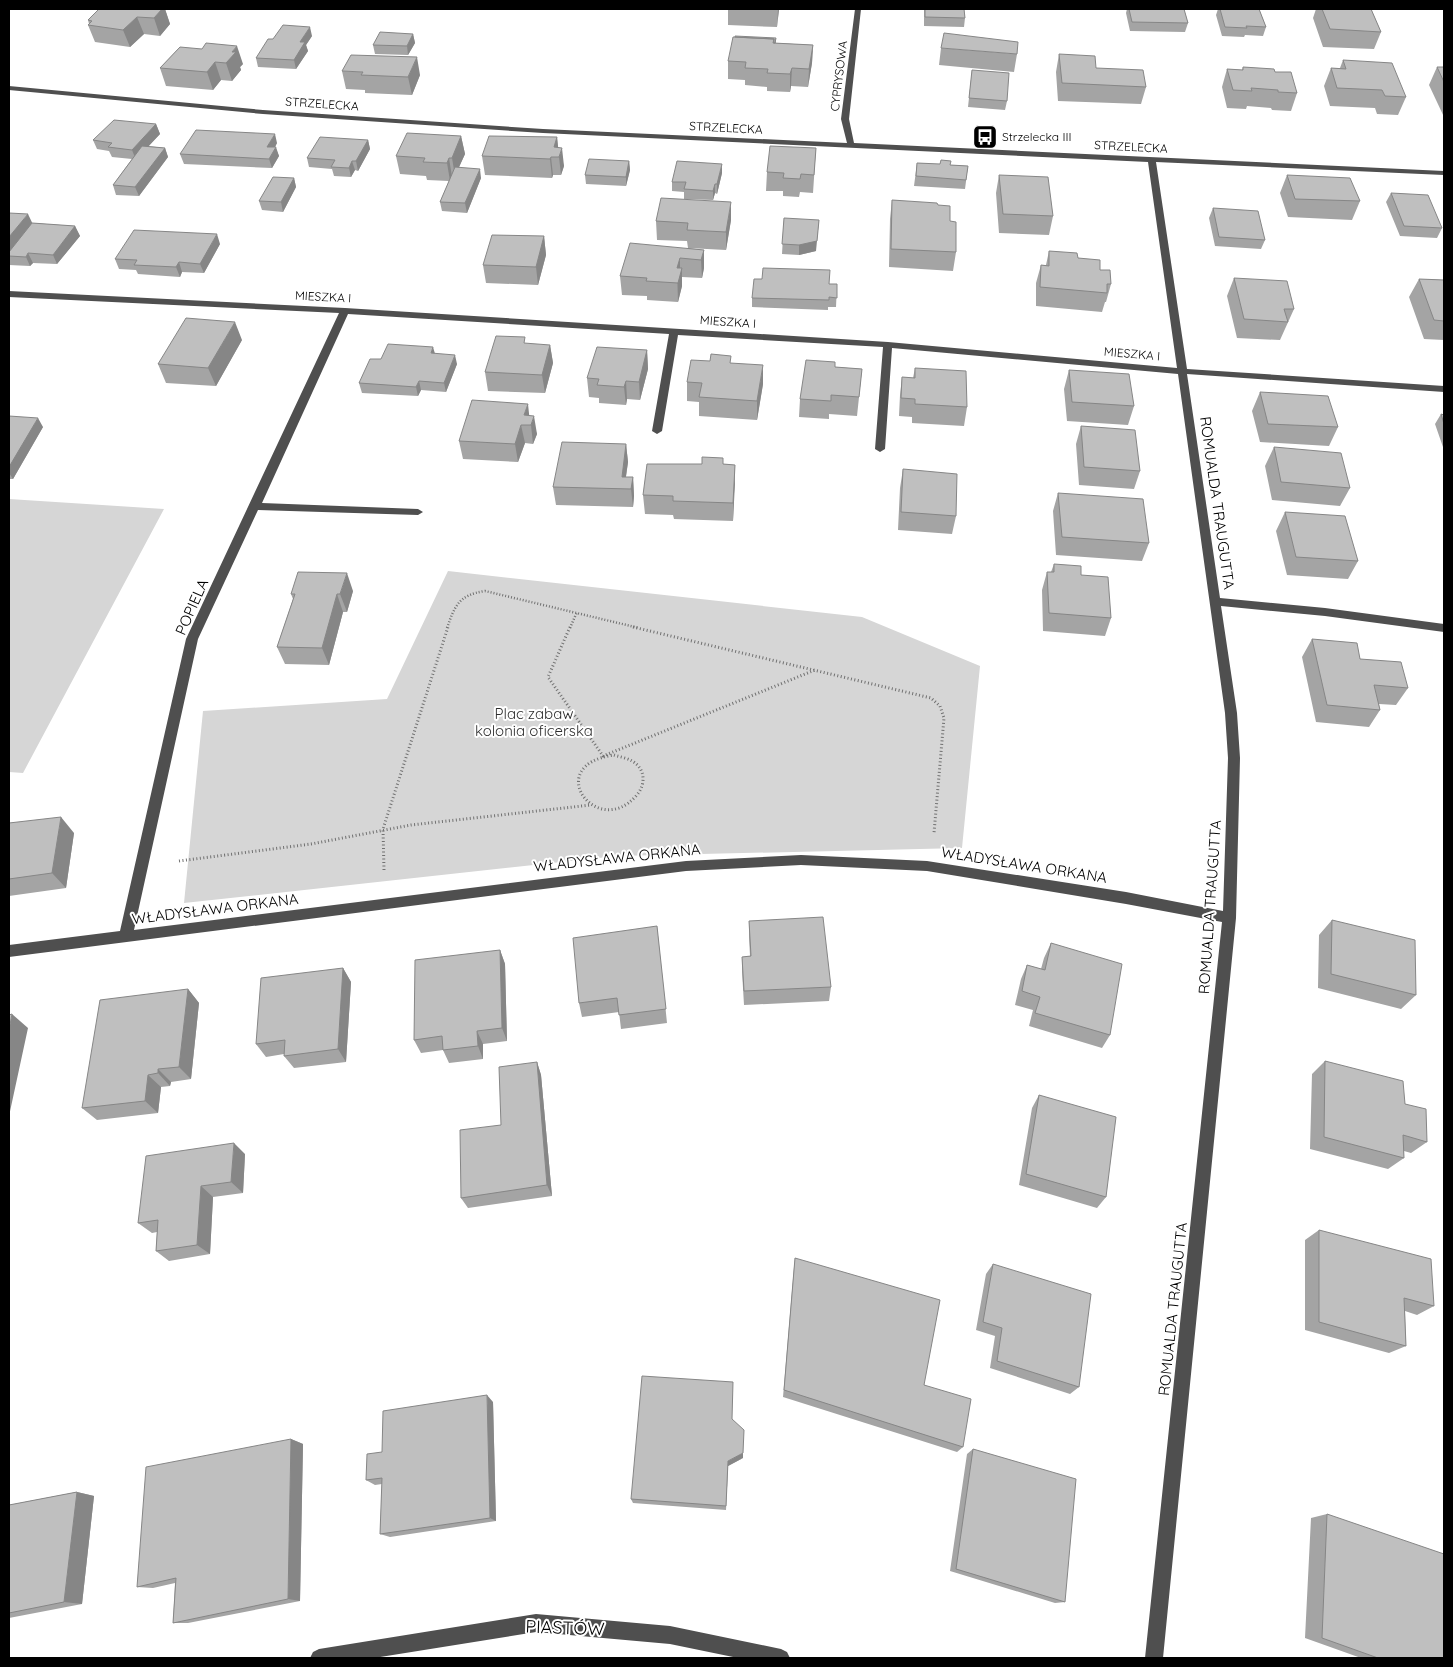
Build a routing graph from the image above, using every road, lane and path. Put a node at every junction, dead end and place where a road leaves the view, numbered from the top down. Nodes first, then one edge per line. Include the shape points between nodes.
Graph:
1 (858, 9) edge
2 (9, 88) edge
3 (851, 145) junction
4 (1152, 159) junction
5 (1444, 173) edge
6 (9, 294) edge
7 (345, 311) junction
8 (674, 331) junction
9 (888, 345) junction
10 (1181, 371) junction
11 (1444, 389) edge
12 (658, 430) dead end
13 (880, 449) dead end
14 (255, 506) junction
15 (418, 512) dead end
16 (1215, 601) junction
17 (577, 612) junction
18 (1444, 628) edge
19 (816, 670) junction
20 (603, 756) junction
21 (591, 805) junction
22 (383, 829) junction
23 (933, 838) dead end
24 (183, 861) dead end
25 (384, 905) junction
26 (1228, 918) junction
27 (126, 936) junction
28 (9, 951) edge
29 (319, 1658) edge
30 (781, 1658) edge
31 (1154, 1658) edge

1 - 3 street, CYPRYSOWA via 845,119
2 - 3 street, STRZELECKA via 282,113 543,131
3 - 4 street, STRZELECKA
4 - 5 street, STRZELECKA
4 - 10 street, ROMUALDA TRAUGUTTA
6 - 7 street, MIESZKA I
7 - 8 street, MIESZKA I
7 - 14 street, POPIELA
8 - 9 street, MIESZKA I
8 - 12 street
9 - 10 street, MIESZKA I
9 - 13 street
10 - 11 street, MIESZKA I
10 - 16 street, ROMUALDA TRAUGUTTA
14 - 15 street
14 - 27 street, POPIELA via 192,639
16 - 18 street
16 - 26 street, ROMUALDA TRAUGUTTA via 1234,758
17 - 19 path
17 - 20 path via 548,678
17 - 22 path via 485,591 468,595 456,604
19 - 20 path
19 - 23 path via 931,698 940,706 944,718
20 - 21 path via 592,760 579,774 579,791
20 - 21 path via 614,755 634,761 645,776 645,785 641,794 623,807 612,809
21 - 22 path
22 - 24 path via 311,844
22 - 25 path
25 - 26 street, WŁADYSŁAWA ORKANA via 686,866 801,860 927,866
25 - 27 street, WŁADYSŁAWA ORKANA
26 - 31 street, ROMUALDA TRAUGUTTA
27 - 28 street, WŁADYSŁAWA ORKANA
29 - 30 street, PIASTÓW via 536,1623 670,1635

